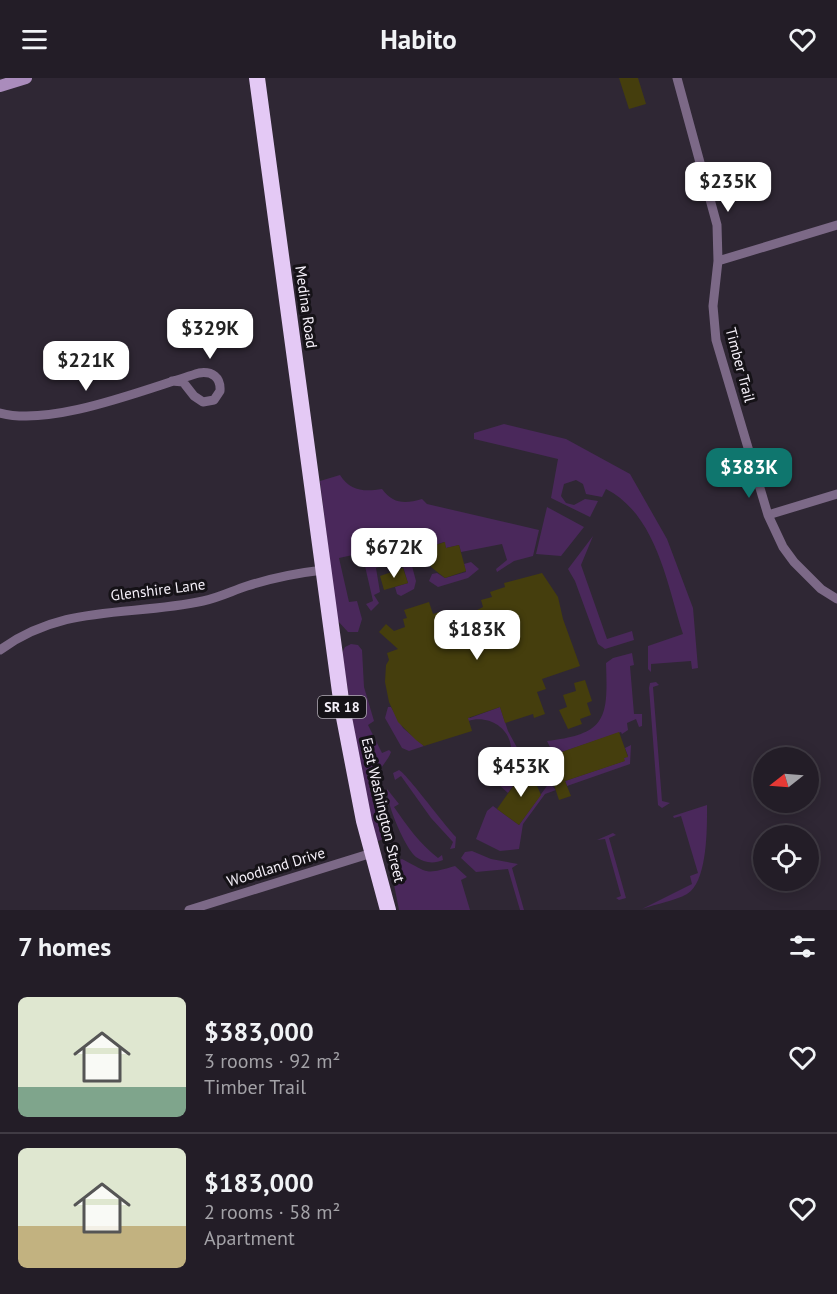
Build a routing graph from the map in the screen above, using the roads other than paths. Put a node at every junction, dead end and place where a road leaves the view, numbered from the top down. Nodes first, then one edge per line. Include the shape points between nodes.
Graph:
1 (26, 78) edge
2 (257, 78) edge
3 (677, 78) edge
4 (0, 86) edge
5 (837, 225) edge
6 (718, 261) junction
7 (172, 381) junction
8 (0, 413) edge
9 (837, 494) edge
10 (768, 515) junction
11 (319, 540) joint
12 (323, 570) junction
13 (837, 599) edge
14 (0, 650) edge
15 (372, 853) junction
16 (189, 910) edge
17 (388, 910) edge

1 - 4 street
2 - 11 highway, Medina Road / SR 18
3 - 6 street, Timber Trail via 713,206
5 - 6 street
6 - 10 street, Timber Trail via 713,306 716,340
7 - 7 street via 183,382 204,402 214,400 220,391 219,380 210,373
7 - 8 street via 60,414 24,417
9 - 10 street
10 - 13 street, Timber Trail via 794,562
11 - 12 highway, East Washington Street / SR 18
12 - 14 street, Glenshire Lane via 274,578 179,606 112,610 65,619 31,631
12 - 15 highway, East Washington Street / SR 18 via 342,707
15 - 16 street, Woodland Drive
15 - 17 highway, East Washington Street / SR 18

